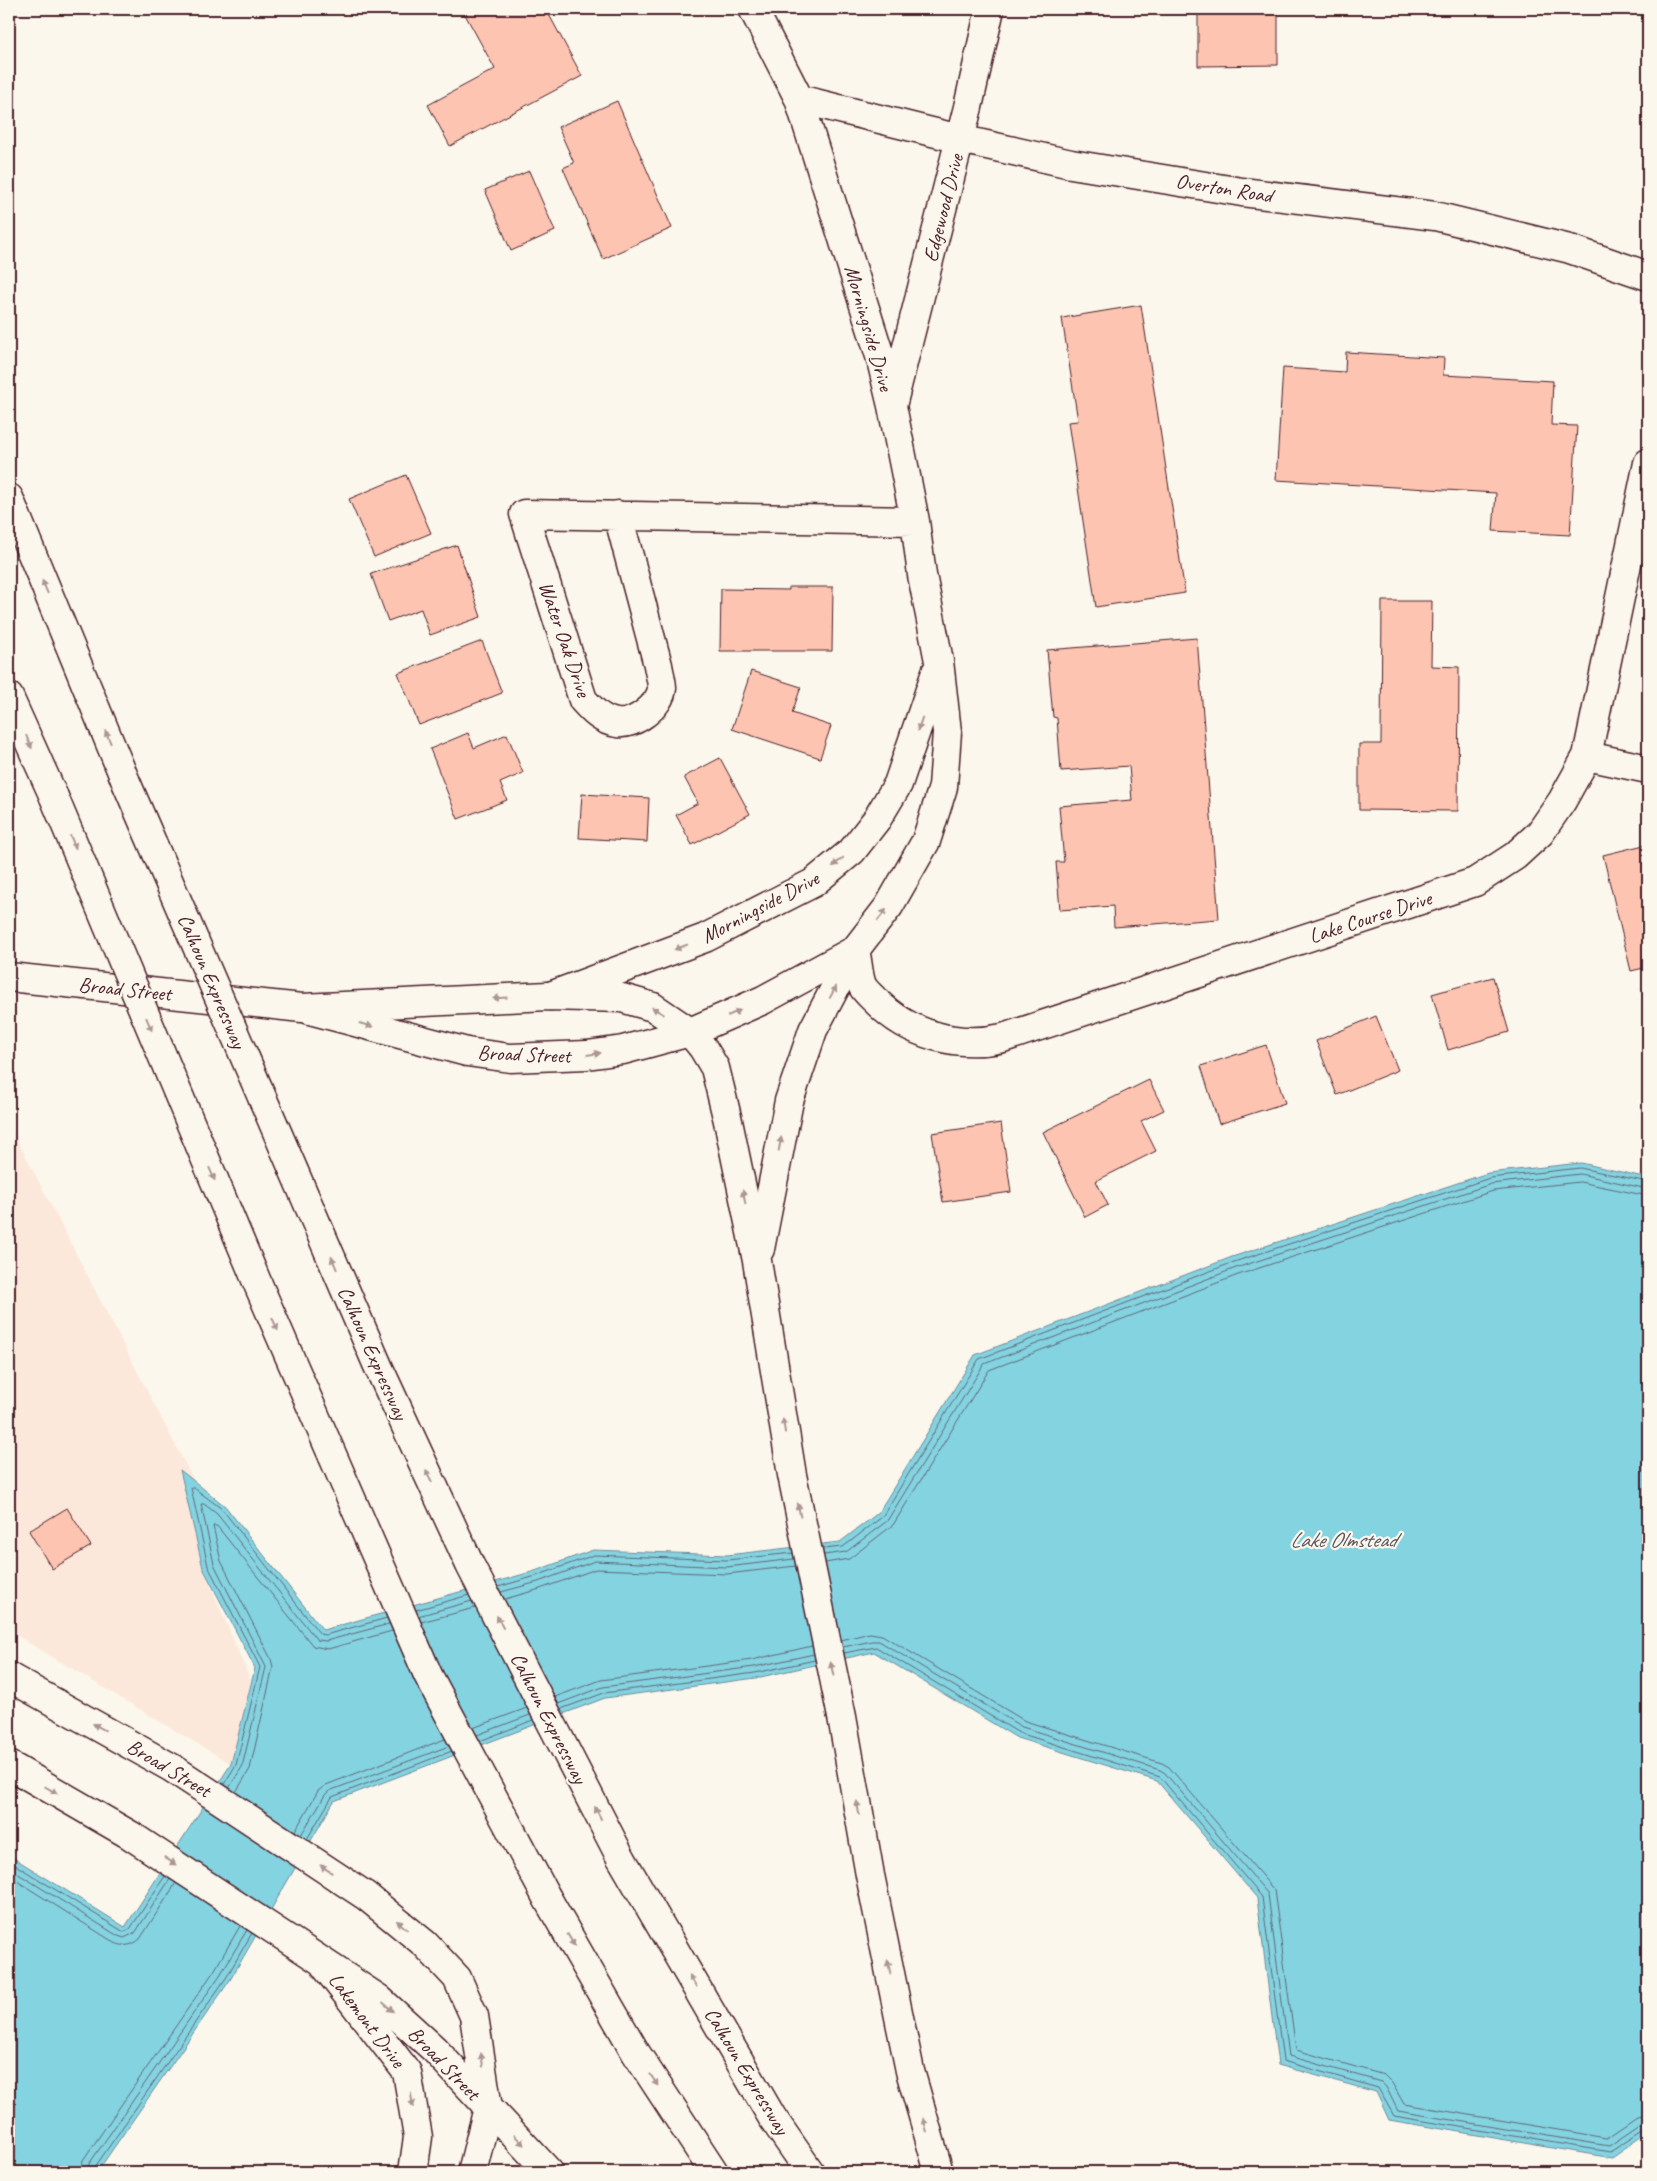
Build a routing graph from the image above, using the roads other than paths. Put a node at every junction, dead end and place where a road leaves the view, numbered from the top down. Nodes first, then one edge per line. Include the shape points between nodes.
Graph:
1 (753, 9) edge
2 (990, 9) edge
3 (799, 99) junction
4 (960, 139) junction
5 (1648, 276) edge
6 (892, 406) junction
7 (1648, 463) edge
8 (9, 498) edge
9 (618, 515) junction
10 (915, 521) junction
11 (939, 661) junction
12 (9, 698) edge
13 (1587, 756) junction
14 (1648, 769) edge
15 (855, 950) junction
16 (9, 977) edge
17 (548, 996) junction
18 (302, 1008) junction
19 (690, 1032) junction
20 (758, 1261) junction
21 (9, 1677) edge
22 (9, 1765) edge
23 (320, 1959) junction
24 (488, 2108) junction
25 (413, 2172) edge
26 (472, 2172) edge
27 (549, 2172) edge
28 (714, 2172) edge
29 (810, 2172) edge
30 (939, 2172) edge

1 - 3 main road, Morningside Drive
2 - 4 main road, Edgewood Drive
3 - 4 main road, Overton Road
3 - 6 main road, Morningside Drive via 880,356
4 - 5 main road, Overton Road via 1071,164 1242,192 1435,216 1570,249
4 - 6 main road, Edgewood Drive
6 - 10 main road, Morningside Drive
7 - 13 main road, Lake Course Drive
29 -> 8 main road, Calhoun Expressway, bridge via 772,2117 620,1856 470,1565 378,1366 126,782
9 - 9 main road, Water Oak Drive via 524,514 583,700 599,717 619,724 638,719 651,710 662,690
9 - 10 main road, Water Oak Drive
10 - 11 main road, Morningside Drive
15 -> 11 main road, Morningside Drive via 889,906 926,841 943,787 947,732
11 -> 17 main road, Morningside Drive via 898,784 852,851 813,883 705,938
12 -> 28 main road, bridge via 428,1675 547,1898 636,2053
13 - 14 main road
13 - 15 main road, Lake Course Drive via 1540,832 1515,856 1475,882 1003,1038 959,1042 922,1033 886,1011 863,987
19 -> 15 main road, Morningside Drive via 763,1000
20 -> 15 main road via 789,1101 813,1030
16 - 18 main road, Broad Street
17 -> 18 main road, Broad Street
19 -> 17 main road via 653,1007 622,998
18 -> 19 main road, Broad Street via 467,1052 510,1058 623,1050
20 -> 19 main road via 714,1068
30 -> 20 main road via 910,2071 870,1875 842,1717 792,1475
24 -> 21 main road, Broad Street via 474,2016 456,1978 425,1944 366,1896 172,1768
22 -> 23 main road, Broad Street via 130,1835
23 -> 24 main road, Broad Street via 379,1999 434,2049
23 -> 25 main road, Lakemont Drive via 407,2072 418,2137
24 - 26 main road
24 -> 27 main road

